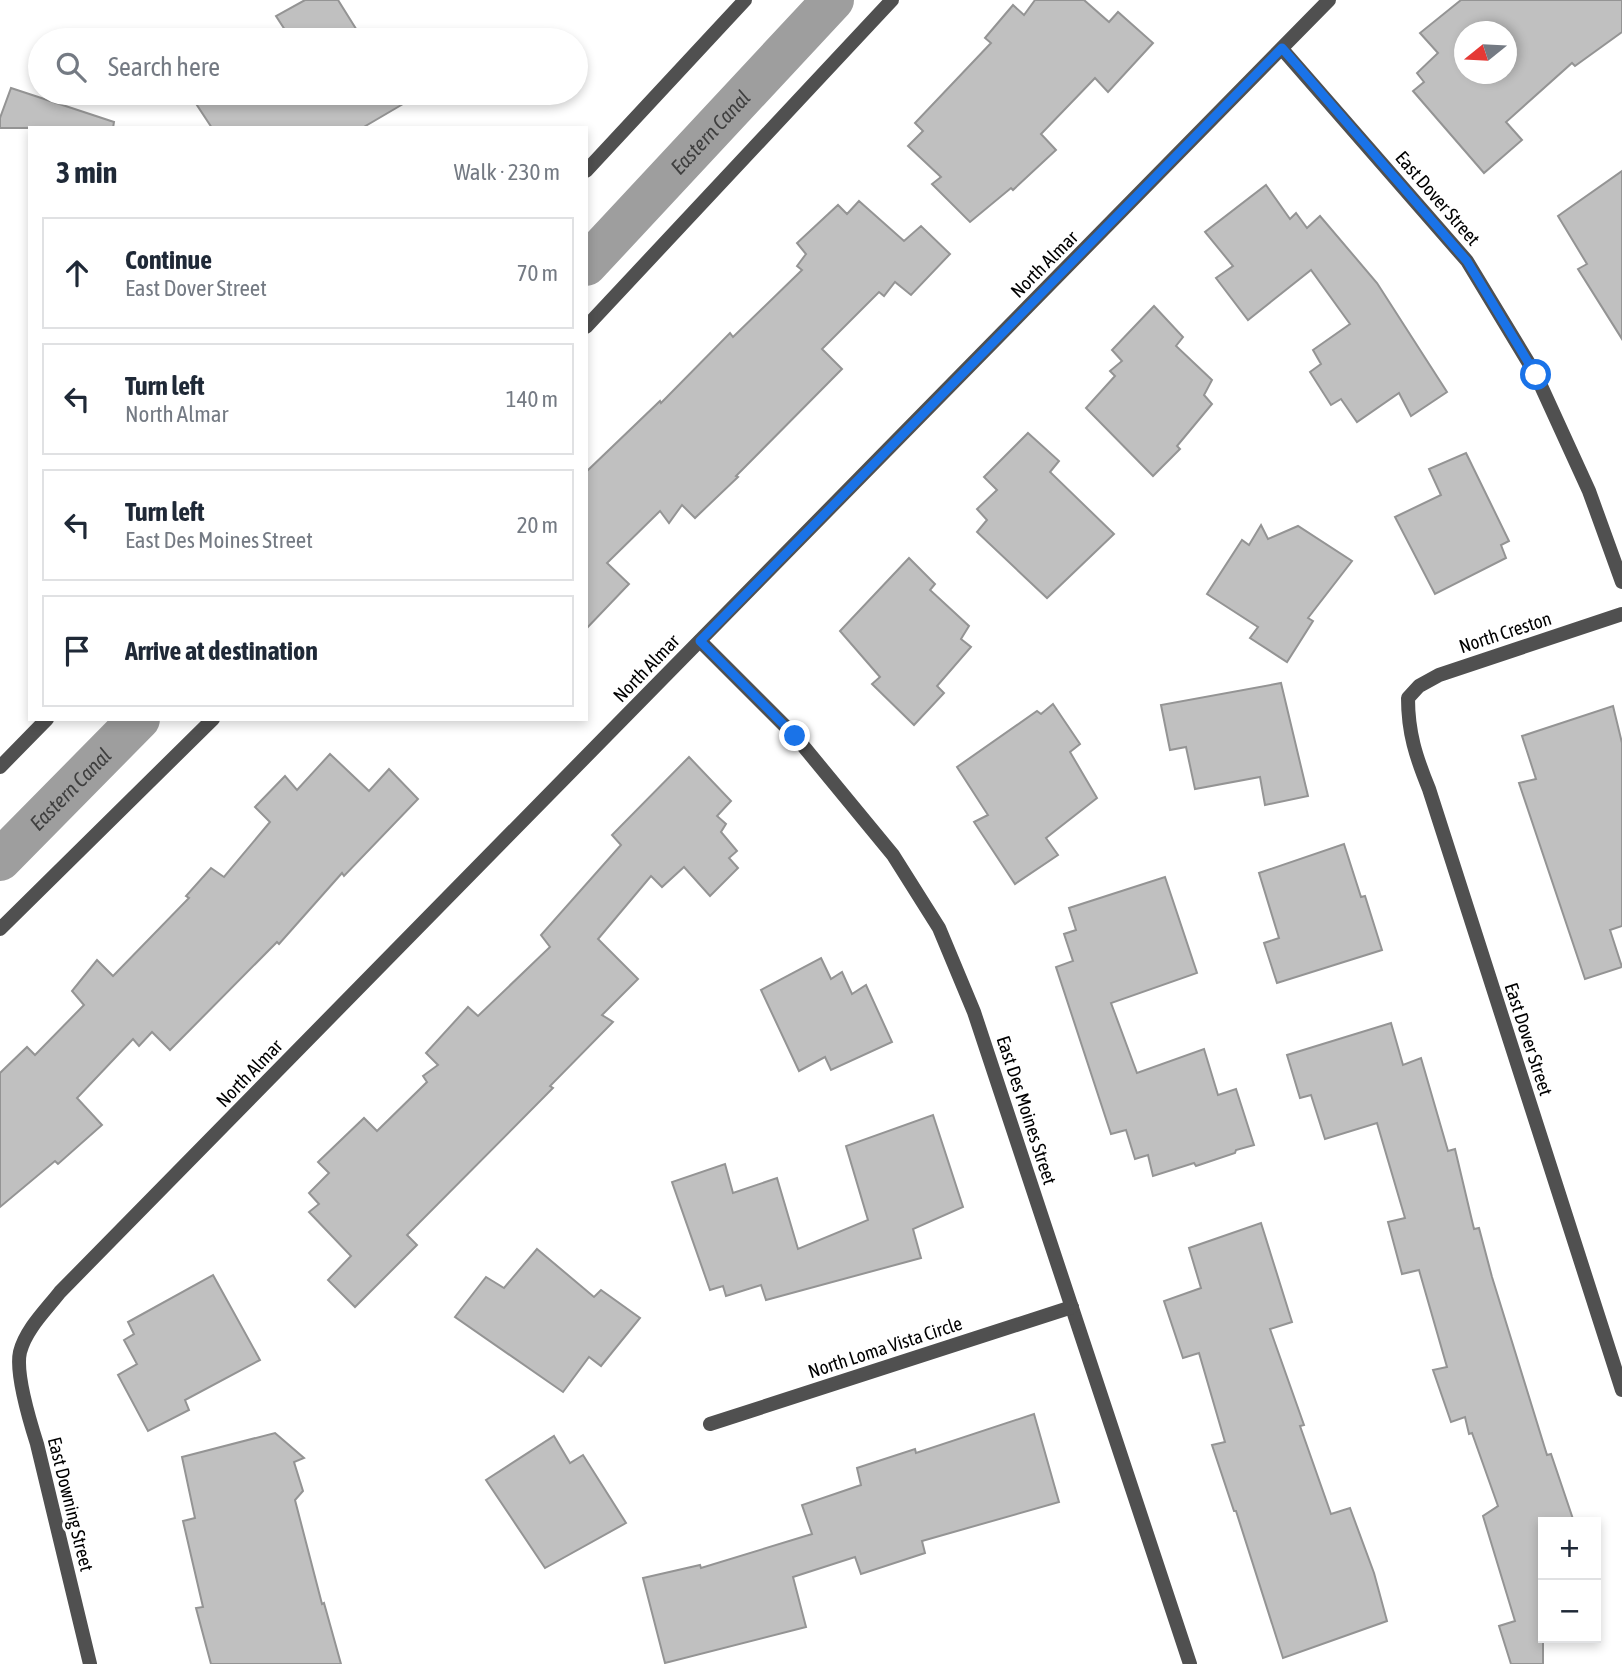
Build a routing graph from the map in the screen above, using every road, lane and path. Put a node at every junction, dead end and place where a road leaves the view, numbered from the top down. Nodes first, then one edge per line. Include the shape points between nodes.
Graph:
1 (745, 0) edge
2 (892, 0) edge
3 (1329, 0) edge
4 (1282, 48) junction
5 (588, 169) edge
6 (588, 325) edge
7 (1622, 582) edge
8 (1622, 614) edge
9 (700, 641) junction
10 (1408, 698) joint
11 (45, 721) edge
12 (211, 721) edge
13 (0, 767) edge
14 (0, 929) edge
15 (1072, 1307) junction
16 (20, 1353) joint
17 (1617, 1357) edge
18 (1622, 1390) edge
19 (710, 1424) dead end
20 (90, 1664) edge
21 (1190, 1664) edge

1 - 5 street
2 - 6 street
3 - 4 street, North Almar
4 - 7 street, East Dover Street via 1467,261 1536,375 1589,491
4 - 9 street, North Almar
8 - 10 street, North Creston via 1439,675
9 - 15 street, East Des Moines Street via 795,736 893,855 939,928 974,1012
9 - 16 street, North Almar via 60,1292 30,1330
10 - 17 street, East Dover Street via 1408,726 1416,758
11 - 13 street
12 - 14 street
15 - 19 street, North Loma Vista Circle
15 - 21 street, East Des Moines Street
16 - 20 street, East Downing Street via 27,1410
17 - 18 street, East Dover Street

